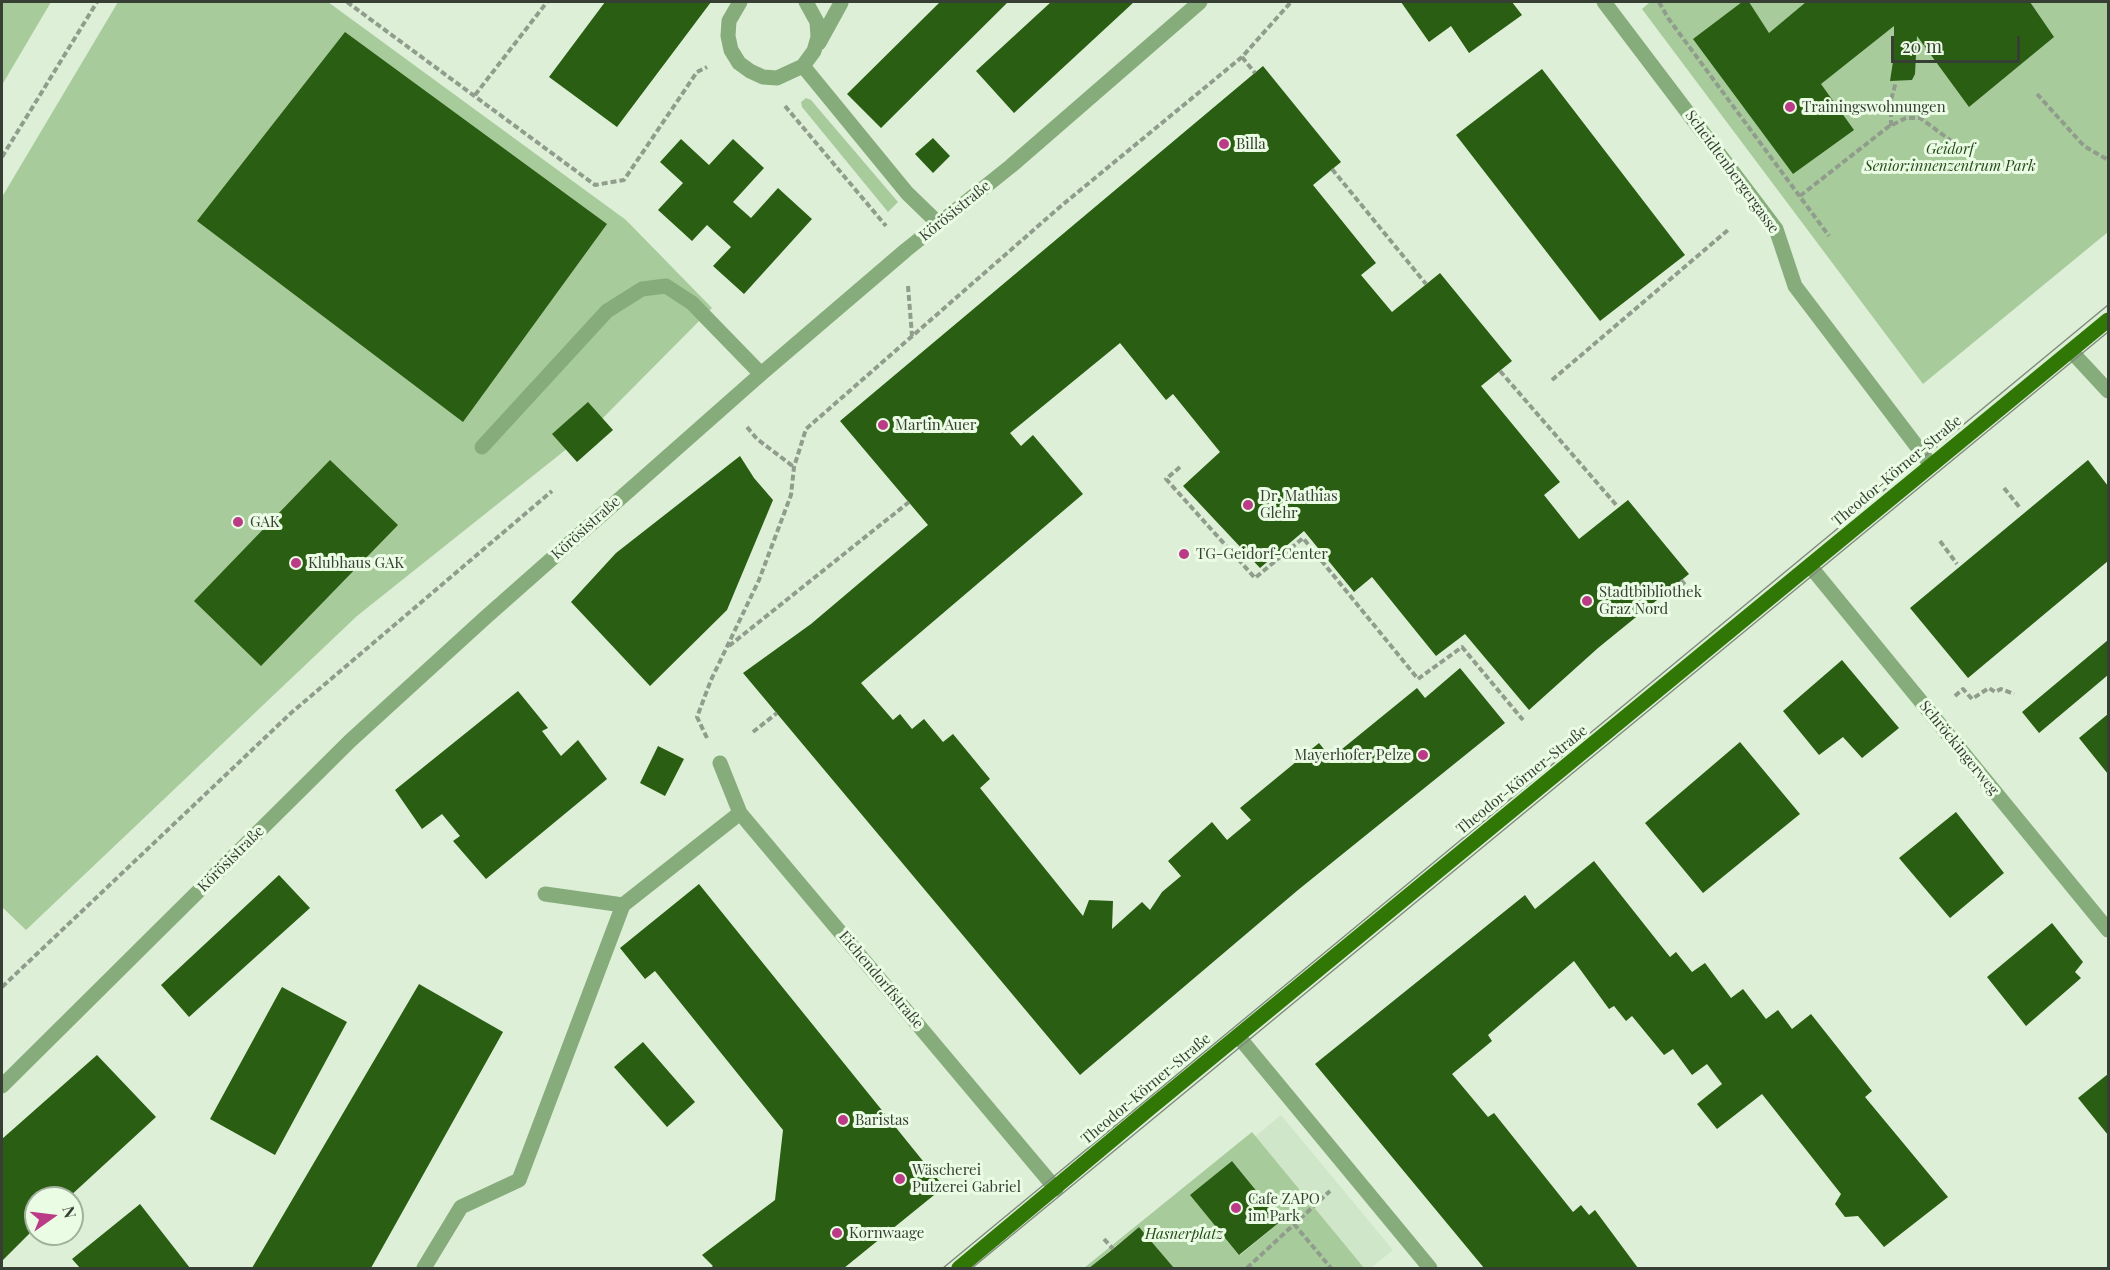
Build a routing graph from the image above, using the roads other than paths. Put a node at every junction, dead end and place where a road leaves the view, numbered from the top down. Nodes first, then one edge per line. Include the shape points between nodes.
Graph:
1 (740, 2) edge
2 (806, 2) edge
3 (1200, 2) edge
4 (1604, 2) edge
5 (841, 3) edge
6 (814, 51) junction
7 (802, 66) junction
8 (939, 224) junction
9 (2109, 320) edge
10 (2071, 351) junction
11 (761, 374) junction
12 (2109, 391) edge
13 (482, 447) dead end
14 (1931, 465) junction
15 (1810, 566) junction
16 (720, 763) road end
17 (740, 813) junction
18 (545, 894) dead end
19 (623, 905) junction
20 (2109, 930) edge
21 (1238, 1036) junction
22 (2, 1086) edge
23 (1056, 1189) junction
24 (424, 1269) edge
25 (959, 1269) edge
26 (1430, 1269) edge

1 - 7 street via 729,21 728,36 739,63 763,77 777,78
2 - 6 street via 817,22
3 - 8 street, Körösistraße
4 - 14 street, Scheidtenbergergasse via 1776,229 1795,286
5 - 6 street
6 - 7 street
7 - 8 street via 907,194
8 - 11 street, Körösistraße
9 - 10 main road, Theodor-Körner-Straße
10 - 12 street
10 - 14 main road, Theodor-Körner-Straße
11 - 13 street via 692,303 666,286 642,289 607,311
11 - 22 street, Körösistraße via 350,741
14 - 15 main road, Theodor-Körner-Straße
15 - 20 street, Schröckingerweg
15 - 21 main road, Theodor-Körner-Straße
16 - 17 street, Eichendorffstraße
17 - 19 street
17 - 23 street, Eichendorffstraße
18 - 19 street
19 - 24 street via 519,1180 461,1207
21 - 23 main road, Theodor-Körner-Straße
21 - 26 street
23 - 25 main road, Theodor-Körner-Straße

